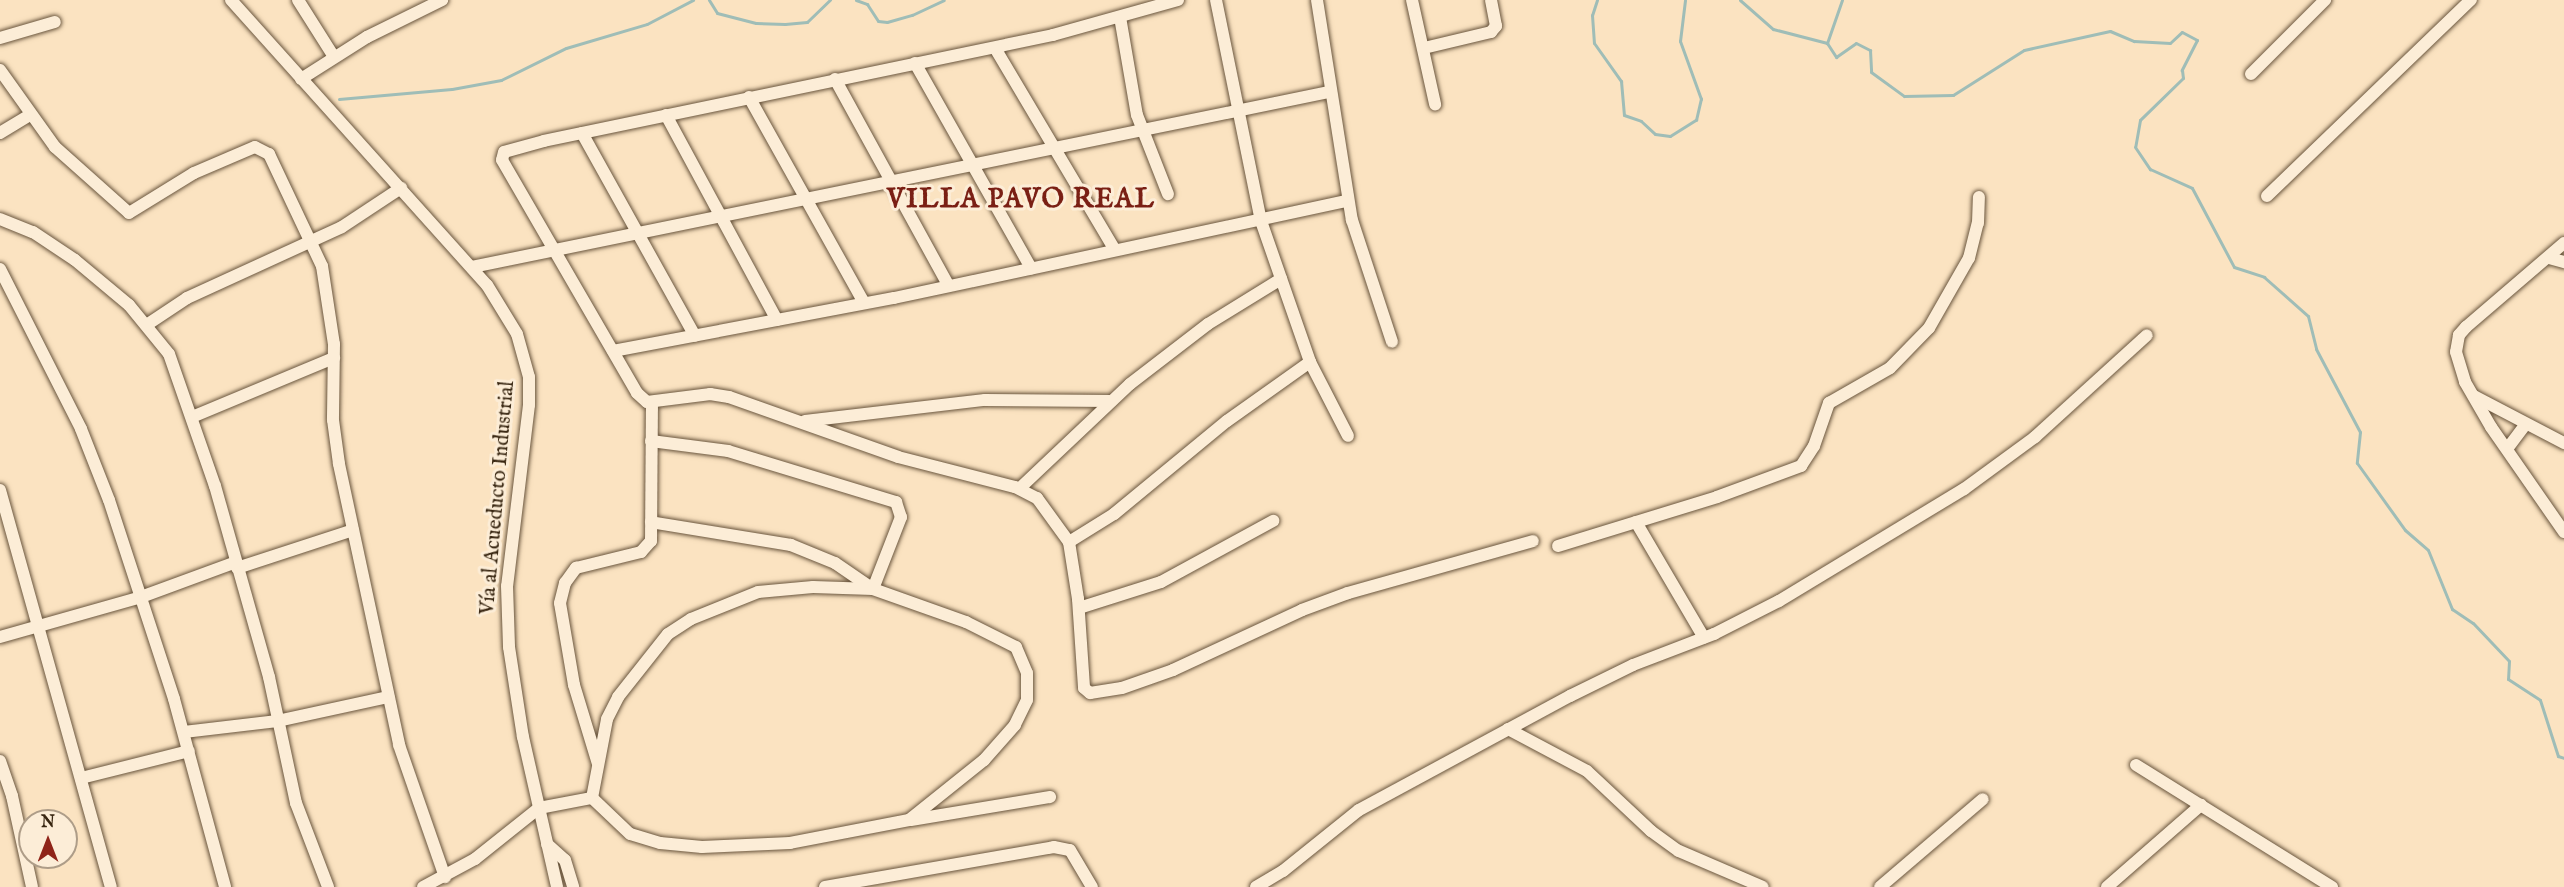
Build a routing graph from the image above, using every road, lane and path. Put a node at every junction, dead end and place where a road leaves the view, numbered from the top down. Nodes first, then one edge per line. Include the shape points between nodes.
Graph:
1 (231, 0) edge
2 (298, 0) edge
3 (442, 0) edge
4 (1178, 0) edge
5 (1216, 0) edge
6 (1317, 0) edge
7 (1412, 0) edge
8 (1491, 0) edge
9 (2325, 0) edge
10 (2471, 0) edge
11 (418, 5) edge
12 (1120, 17) junction
13 (55, 22) dead end
14 (0, 38) edge
15 (995, 48) junction
16 (1424, 48) junction
17 (334, 57) junction
18 (915, 63) junction
19 (0, 70) edge
20 (2251, 74) dead end
21 (301, 79) junction
22 (834, 79) junction
23 (1329, 92) junction
24 (749, 97) junction
25 (1435, 104) dead end
26 (1238, 110) junction
27 (30, 115) junction
28 (666, 115) junction
29 (1142, 130) junction
30 (0, 133) edge
31 (582, 133) junction
32 (1056, 148) junction
33 (972, 166) junction
34 (889, 183) junction
35 (401, 188) junction
36 (1168, 194) dead end
37 (2267, 196) dead end
38 (1979, 197) dead end
39 (805, 200) junction
40 (1348, 201) junction
41 (723, 217) junction
42 (1261, 221) junction
43 (3, 224) edge
44 (639, 234) junction
45 (312, 240) junction
46 (2564, 243) edge
47 (1115, 250) junction
48 (552, 251) junction
49 (2549, 258) junction
50 (2564, 262) edge
51 (471, 267) junction
52 (1031, 268) junction
53 (0, 269) edge
54 (1281, 279) junction
55 (949, 286) junction
56 (864, 303) junction
57 (777, 320) junction
58 (148, 324) junction
59 (2146, 335) dead end
60 (695, 336) junction
61 (1392, 342) dead end
62 (613, 351) junction
63 (334, 358) junction
64 (1310, 362) junction
65 (2473, 396) junction
66 (1111, 401) junction
67 (652, 403) junction
68 (192, 417) junction
69 (804, 422) junction
70 (2526, 424) junction
71 (1348, 436) dead end
72 (651, 441) junction
73 (2564, 443) edge
74 (2507, 449) junction
75 (1020, 488) junction
76 (0, 490) edge
77 (1273, 521) dead end
78 (651, 522) junction
79 (1636, 522) junction
80 (352, 530) junction
81 (2564, 532) edge
82 (1533, 541) dead end
83 (1069, 543) junction
84 (1558, 546) dead end
85 (237, 565) junction
86 (873, 589) junction
87 (141, 597) junction
88 (1078, 608) junction
89 (38, 626) junction
90 (0, 636) edge
91 (1704, 638) junction
92 (388, 697) junction
93 (277, 721) junction
94 (1508, 729) junction
95 (184, 732) junction
96 (189, 751) junction
97 (0, 760) edge
98 (2136, 765) dead end
99 (599, 768) junction
100 (81, 778) junction
101 (1050, 796) dead end
102 (592, 798) junction
103 (1983, 800) dead end
104 (2201, 805) junction
105 (539, 808) junction
106 (909, 820) junction
107 (548, 844) junction
108 (445, 877) junction
109 (32, 887) edge
110 (111, 887) edge
111 (225, 887) edge
112 (327, 887) edge
113 (423, 887) edge
114 (557, 887) edge
115 (573, 887) edge
116 (825, 887) edge
117 (1092, 887) edge
118 (1256, 887) edge
119 (1763, 887) edge
120 (1880, 887) edge
121 (2107, 887) edge
122 (2332, 887) edge

1 - 21 street, Vía al Acueducto Industrial
2 - 17 street
3 - 11 street
4 - 12 street
5 - 26 street
6 - 23 street
7 - 16 street
8 - 16 street via 1496,26 1491,32
9 - 20 street
10 - 37 street
11 - 17 street
12 - 15 street
12 - 29 street
13 - 14 street
15 - 18 street
15 - 32 street
16 - 25 street
17 - 21 street
18 - 22 street
18 - 33 street
19 - 27 street
21 - 35 street, Vía al Acueducto Industrial
22 - 24 street
22 - 34 street
23 - 26 street
23 - 40 street
24 - 28 street
24 - 39 street
26 - 29 street
26 - 42 street
27 - 30 street
27 - 45 street via 55,147 129,213 194,173 255,147 266,149
28 - 31 street
28 - 41 street
29 - 32 street
29 - 36 street
31 - 44 street
31 - 48 street via 508,150 502,155 504,166
32 - 33 street
32 - 47 street
33 - 34 street
33 - 52 street
34 - 39 street
34 - 55 street
35 - 45 street via 342,227
35 - 51 street, Vía al Acueducto Industrial
38 - 79 street via 1978,223 1969,258 1929,328 1890,368 1834,397 1825,408 1814,446 1801,466
39 - 41 street
39 - 56 street
40 - 42 street
40 - 61 street
41 - 44 street
41 - 57 street
42 - 47 street
42 - 54 street
43 - 58 street via 33,232 75,260
44 - 48 street
44 - 60 street
45 - 58 street via 187,298
45 - 63 street via 326,289
46 - 49 street
47 - 52 street
48 - 51 street
48 - 62 street
49 - 50 street
49 - 65 street via 2459,335 2456,352
51 - 105 street, Vía al Acueducto Industrial via 512,322 529,377 528,423 507,603 516,698
52 - 55 street
53 - 87 street via 81,429
54 - 64 street
54 - 66 street via 1208,324
55 - 56 street
56 - 57 street
57 - 60 street
58 - 68 street via 168,354
59 - 91 street via 2050,424 1989,473 1779,601
60 - 62 street
62 - 67 street via 636,393
63 - 68 street
63 - 80 street via 333,420
64 - 71 street
64 - 83 street via 1227,421 1114,514
65 - 70 street
65 - 74 street
66 - 69 street via 985,400
66 - 75 street
67 - 69 street via 717,394
67 - 72 street
68 - 85 street
69 - 75 street via 898,457
70 - 73 street
70 - 74 street
72 - 78 street
72 - 86 street via 728,451 896,502 901,517
74 - 81 street
75 - 83 street via 1044,504
76 - 89 street
77 - 88 street via 1154,586
78 - 86 street via 791,545 835,563
78 - 99 street via 648,547 576,568 565,582 560,603 574,685
79 - 84 street
79 - 91 street
80 - 85 street
80 - 92 street
82 - 88 street via 1348,593 1173,670 1108,692 1085,691
83 - 88 street
85 - 87 street
85 - 93 street via 269,677
86 - 99 street via 813,587 758,592 691,619 668,634 618,697 608,719
86 - 106 street via 966,622 1016,647 1027,673 1027,700 1015,725 984,760
87 - 89 street
87 - 95 street
89 - 90 street
89 - 100 street
91 - 94 street via 1633,665
92 - 93 street
92 - 108 street via 408,776
93 - 95 street
93 - 112 street via 296,803
94 - 118 street via 1359,810 1283,871
94 - 119 street via 1587,771 1673,847
95 - 96 street
96 - 100 street
96 - 111 street
97 - 109 street
98 - 104 street
99 - 102 street
100 - 110 street
101 - 106 street
102 - 105 street
102 - 106 street via 630,834 660,843 702,847 790,843
103 - 120 street
104 - 121 street
104 - 122 street
105 - 107 street, Vía al Acueducto Industrial
105 - 108 street via 482,854
107 - 114 street, Vía al Acueducto Industrial
107 - 115 street via 565,860
108 - 113 street
116 - 117 street via 1054,847 1066,848 1075,855

